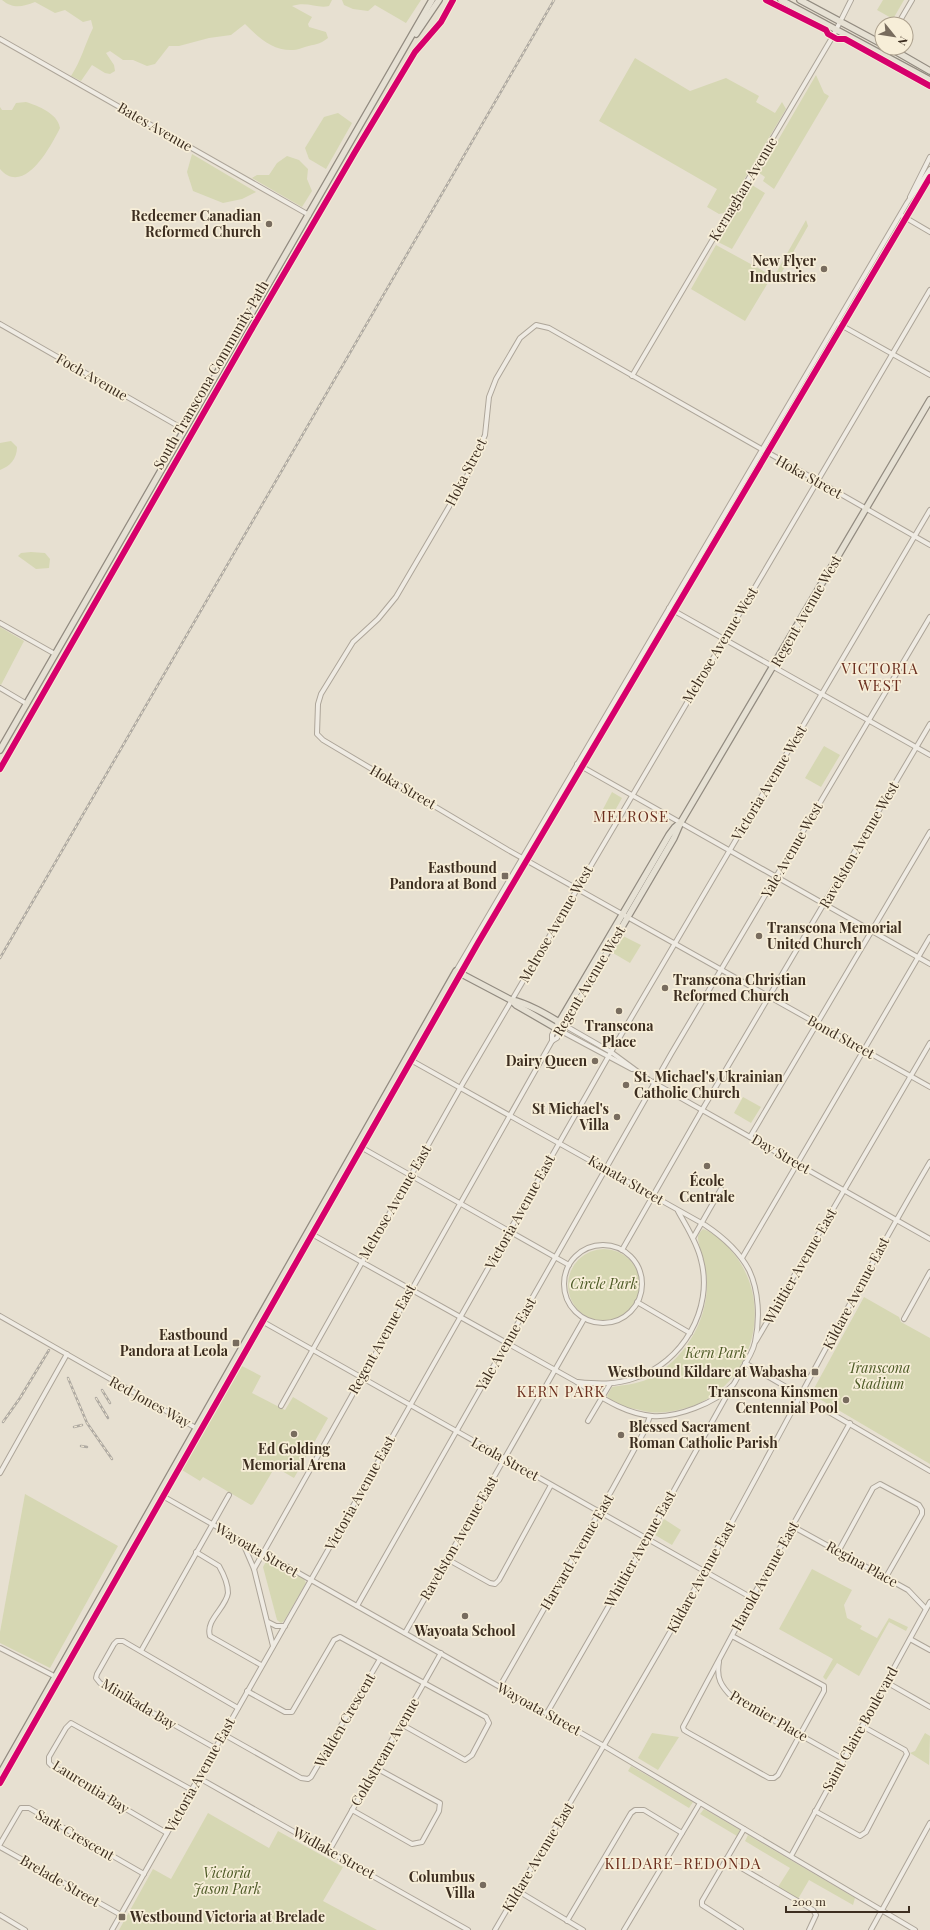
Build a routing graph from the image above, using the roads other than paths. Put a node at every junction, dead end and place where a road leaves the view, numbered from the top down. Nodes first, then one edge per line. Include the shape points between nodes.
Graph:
1 (432, 0) edge
2 (439, 0) edge
3 (781, 0) edge
4 (800, 0) edge
5 (852, 0) edge
6 (912, 0) edge
7 (903, 16) edge
8 (840, 21) junction
9 (836, 29) junction
10 (0, 39) edge
11 (874, 40) edge
12 (406, 47) junction
13 (904, 56) edge
14 (930, 71) edge
15 (930, 80) edge
16 (930, 157) edge
17 (930, 169) edge
18 (908, 203) junction
19 (309, 215) junction
20 (901, 216) junction
21 (930, 232) edge
22 (930, 290) edge
23 (837, 323) junction
24 (0, 324) edge
25 (892, 354) junction
26 (930, 375) edge
27 (632, 376) junction
28 (930, 400) edge
29 (184, 430) junction
30 (762, 450) junction
31 (817, 481) junction
32 (866, 508) junction
33 (930, 510) edge
34 (915, 536) junction
35 (930, 545) edge
36 (669, 608) junction
37 (930, 616) edge
38 (0, 623) edge
39 (724, 639) junction
40 (55, 654) junction
41 (773, 666) junction
42 (0, 688) edge
43 (822, 694) junction
44 (27, 704) junction
45 (868, 720) junction
46 (930, 724) edge
47 (916, 747) junction
48 (0, 750) edge
49 (930, 755) edge
50 (577, 764) junction
51 (632, 794) junction
52 (681, 822) junction
53 (930, 832) edge
54 (730, 849) junction
55 (522, 857) junction
56 (777, 876) junction
57 (577, 888) junction
58 (825, 903) junction
59 (625, 915) junction
60 (872, 930) junction
61 (930, 937) edge
62 (675, 943) junction
63 (918, 957) junction
64 (930, 964) edge
65 (721, 969) junction
66 (456, 971) junction
67 (770, 997) junction
68 (511, 1000) junction
69 (817, 1023) junction
70 (562, 1024) junction
71 (558, 1029) junction
72 (552, 1041) joint
73 (930, 1043) edge
74 (864, 1049) junction
75 (611, 1052) junction
76 (608, 1057) junction
77 (407, 1058) junction
78 (632, 1069) junction
79 (910, 1076) junction
80 (654, 1083) junction
81 (460, 1087) junction
82 (930, 1087) edge
83 (702, 1110) junction
84 (510, 1115) junction
85 (750, 1137) junction
86 (558, 1143) junction
87 (357, 1145) junction
88 (930, 1162) edge
89 (797, 1163) junction
90 (606, 1169) junction
91 (411, 1174) junction
92 (721, 1188) dead end
93 (844, 1189) junction
94 (654, 1196) junction
95 (460, 1202) junction
96 (678, 1210) junction
97 (897, 1219) junction
98 (701, 1223) junction
99 (510, 1230) junction
100 (308, 1232) junction
101 (693, 1238) junction
102 (930, 1239) edge
103 (622, 1250) junction
104 (555, 1257) junction
105 (742, 1258) junction
106 (361, 1262) junction
107 (569, 1265) junction
108 (930, 1272) edge
109 (410, 1290) junction
110 (637, 1302) junction
111 (0, 1316) edge
112 (459, 1318) junction
113 (258, 1319) junction
114 (584, 1319) junction
115 (904, 1319) dead end
116 (690, 1333) junction
117 (755, 1343) junction
118 (506, 1344) junction
119 (312, 1350) junction
120 (67, 1354) junction
121 (745, 1363) junction
122 (555, 1370) junction
123 (361, 1377) junction
124 (575, 1381) junction
125 (610, 1384) junction
126 (733, 1385) junction
127 (802, 1394) junction
128 (602, 1398) junction
129 (410, 1405) junction
130 (281, 1406) dead end
131 (650, 1416) junction
132 (588, 1421) dead end
133 (850, 1423) junction
134 (196, 1428) junction
135 (456, 1431) junction
136 (504, 1459) junction
137 (930, 1471) edge
138 (0, 1473) edge
139 (551, 1485) junction
140 (159, 1494) junction
141 (229, 1495) dead end
142 (599, 1512) junction
143 (212, 1524) junction
144 (792, 1526) junction
145 (646, 1538) junction
146 (242, 1541) junction
147 (196, 1552) junction
148 (262, 1552) junction
149 (838, 1552) junction
150 (447, 1559) junction
151 (254, 1569) junction
152 (704, 1572) junction
153 (886, 1577) junction
154 (311, 1580) junction
155 (752, 1598) junction
156 (930, 1602) edge
157 (357, 1606) junction
158 (926, 1610) junction
159 (268, 1622) junction
160 (285, 1626) junction
161 (405, 1633) junction
162 (732, 1636) junction
163 (910, 1639) junction
164 (273, 1646) junction
165 (0, 1648) edge
166 (930, 1650) edge
167 (141, 1651) junction
168 (441, 1653) junction
169 (720, 1658) junction
170 (380, 1659) junction
171 (261, 1665) junction
172 (56, 1677) junction
173 (886, 1682) junction
174 (424, 1683) junction
175 (500, 1686) junction
176 (247, 1691) junction
177 (930, 1706) edge
178 (238, 1708) junction
179 (547, 1713) junction
180 (401, 1724) junction
181 (862, 1726) junction
182 (223, 1734) junction
183 (800, 1735) junction
184 (604, 1746) junction
185 (215, 1748) junction
186 (843, 1759) junction
187 (376, 1768) junction
188 (0, 1774) edge
189 (199, 1778) junction
190 (192, 1790) junction
191 (700, 1802) junction
192 (352, 1810) junction
193 (815, 1811) junction
194 (930, 1823) edge
195 (744, 1828) junction
196 (168, 1833) junction
197 (682, 1833) junction
198 (0, 1845) edge
199 (329, 1851) junction
200 (791, 1856) junction
201 (726, 1859) junction
202 (144, 1874) junction
203 (518, 1891) junction
204 (882, 1910) junction
205 (0, 1915) edge
206 (121, 1915) junction
207 (568, 1921) junction
208 (25, 1930) edge
209 (112, 1930) edge
210 (468, 1930) edge
211 (495, 1930) edge
212 (583, 1930) edge
213 (624, 1930) edge
214 (741, 1930) edge
215 (809, 1930) edge
216 (871, 1930) edge
217 (915, 1930) edge

1 - 12 main road
2 - 12 main road
3 - 9 main road
4 - 8 main road
5 - 8 street, Kernaghan Avenue
6 - 7 street
8 - 9 street, Kernaghan Avenue
8 - 11 main road
9 - 15 main road
9 - 27 street, Kernaghan Avenue
10 - 19 street, Bates Avenue
12 - 19 main road
13 - 14 main road
16 - 18 street via 912,190
17 - 18 street
18 - 20 street
19 - 29 main road
20 - 21 street
20 - 23 street
22 - 25 street, Melrose Avenue West
23 - 25 street
23 - 30 street
24 - 29 street, Foch Avenue
25 - 26 street
25 - 31 street, Melrose Avenue West
27 - 30 street, Hoka Street
27 - 55 street, Hoka Street via 548,328 536,325 520,338 491,390 485,434 467,476 396,597 378,619 353,642 321,694 318,704 320,738
28 - 32 main road, Regent Avenue West
29 - 40 main road
30 - 31 street, Hoka Street
30 - 36 street
31 - 32 street, Hoka Street
31 - 39 street, Melrose Avenue West
32 - 34 street, Hoka Street
32 - 41 main road, Regent Avenue West
33 - 34 street, Victoria Avenue West
34 - 35 street, Hoka Street
34 - 43 street, Victoria Avenue West
36 - 39 street
36 - 50 street
37 - 45 street, Yale Avenue West
38 - 40 street
39 - 41 street
39 - 51 street, Melrose Avenue West
40 - 44 main road
41 - 43 street
41 - 52 main road, Regent Avenue West
42 - 44 street
43 - 45 street
43 - 54 street, Victoria Avenue West
44 - 48 main road
45 - 47 street
45 - 56 street, Yale Avenue West
46 - 47 street, Ravelston Avenue West
47 - 49 street
47 - 58 street, Ravelston Avenue West
50 - 51 street
50 - 55 street
51 - 52 street
51 - 57 street, Melrose Avenue West
52 - 54 street
52 - 59 main road, Regent Avenue West via 669,835
53 - 60 street
54 - 56 street
54 - 62 street, Victoria Avenue West
55 - 57 street, Bond Street
55 - 66 street
56 - 58 street
56 - 65 street, Yale Avenue West
57 - 59 street, Bond Street
57 - 68 street, Melrose Avenue West
58 - 60 street
58 - 67 street, Ravelston Avenue West
59 - 62 street, Bond Street
59 - 70 main road, Regent Avenue West
60 - 63 street
60 - 69 street
61 - 63 street
62 - 65 street, Bond Street
62 - 75 street, Victoria Avenue West
63 - 64 street
63 - 74 street
65 - 67 street, Bond Street
65 - 80 street, Yale Avenue West
66 - 68 main road, Day Street
66 - 77 main road
67 - 69 street, Bond Street
67 - 83 street, Ravelston Avenue West
68 - 70 main road, Day Street via 518,1001
68 - 71 main road, Day Street
68 - 81 street, Melrose Avenue East
69 - 74 street, Bond Street
69 - 85 street
70 - 71 main road, Regent Avenue West
70 - 75 street, Day Street
71 - 72 street, Regent Avenue West via 552,1035
71 - 76 street, Day Street
72 - 84 street, Regent Avenue East
73 - 79 street, Whittier Avenue East
74 - 79 street, Bond Street
74 - 89 street
75 - 76 street, Victoria Avenue West
75 - 78 street, Day Street
76 - 78 street, Day Street
76 - 86 street, Victoria Avenue East
77 - 81 street, Kanata Street
77 - 87 main road
78 - 80 street, Day Street
79 - 82 street, Bond Street
79 - 93 street, Whittier Avenue East
80 - 83 street, Day Street
80 - 90 street, Yale Avenue East
81 - 84 street, Kanata Street
81 - 91 street, Melrose Avenue East
83 - 85 street, Day Street
83 - 94 street
84 - 86 street, Kanata Street
84 - 95 street, Regent Avenue East
85 - 89 street, Day Street
86 - 90 street, Kanata Street
86 - 99 street, Victoria Avenue East
87 - 91 street
87 - 100 main road
88 - 97 street, Kildare Avenue East
89 - 93 street, Day Street
89 - 105 street
90 - 94 street, Kanata Street
90 - 104 street, Yale Avenue East
91 - 95 street
91 - 106 street, Melrose Avenue East
92 - 98 street
93 - 97 street, Day Street
93 - 117 street, Whittier Avenue East
94 - 96 street, Kanata Street
94 - 103 street
95 - 99 street
95 - 109 street, Regent Avenue East
96 - 98 street, Kanata Street
96 - 101 street
97 - 102 street, Day Street
97 - 127 street, Kildare Avenue East
98 - 101 street
98 - 105 street, Kanata Street via 717,1233
99 - 104 street
99 - 112 street, Victoria Avenue East
100 - 106 street
100 - 113 main road
101 - 116 street via 702,1261 703,1292 698,1315
103 - 107 street via 608,1245 593,1246 579,1253
103 - 110 street via 633,1259 641,1275 642,1289
104 - 107 street
104 - 118 street, Yale Avenue East
105 - 117 street, Kanata Street via 756,1294 758,1308
106 - 109 street
106 - 119 street, Melrose Avenue East
107 - 114 street via 564,1278 565,1295 571,1307
108 - 115 street
109 - 112 street
109 - 123 street, Regent Avenue East
110 - 114 street via 627,1315 613,1322 597,1323
110 - 116 street
111 - 120 street, Red Jones Way
112 - 118 street
112 - 129 street, Victoria Avenue East
113 - 119 street, Leola Street
113 - 134 main road
114 - 122 street, Ravelston Avenue East
116 - 125 street via 679,1348 657,1368 634,1379
117 - 121 street, Kanata Street
118 - 122 street
118 - 135 street, Yale Avenue East
119 - 123 street, Leola Street
119 - 130 street, Melrose Avenue East
120 - 134 street, Red Jones Way
120 - 138 street
121 - 126 street, Whittier Avenue East
121 - 127 street
122 - 124 street
122 - 136 street, Ravelston Avenue East
123 - 129 street, Leola Street
123 - 148 street, Regent Avenue East
124 - 125 street
124 - 128 street
125 - 128 street
126 - 131 street via 694,1409 670,1415
126 - 145 street, Whittier Avenue East
127 - 133 street
127 - 152 street, Kildare Avenue East
128 - 131 street via 621,1408
128 - 132 street
129 - 135 street, Leola Street
129 - 154 street, Victoria Avenue East
131 - 142 street, Harvard Avenue East via 645,1430
133 - 137 street
133 - 144 street, Harold Avenue East
134 - 140 main road
135 - 136 street, Leola Street
135 - 157 street, Yale Avenue East
136 - 139 street, Leola Street
136 - 150 street, Ravelston Avenue East
139 - 142 street, Leola Street
139 - 150 street via 495,1584
140 - 143 street, Wayoata Street
140 - 172 main road
141 - 143 street
142 - 145 street, Leola Street
142 - 175 street, Harvard Avenue East
143 - 146 street, Wayoata Street
143 - 147 street
144 - 149 street, Regina Place
144 - 155 street, Harold Avenue East
145 - 152 street, Leola Street
145 - 179 street, Whittier Avenue East
146 - 148 street, Wayoata Street
146 - 151 street
147 - 167 street
147 - 171 street via 219,1566 227,1591 225,1600 211,1625 210,1636
148 - 151 street, Regent Avenue East
148 - 154 street, Wayoata Street
149 - 153 street, Regina Place
149 - 153 street via 873,1488 880,1484 919,1505 922,1510
150 - 161 street, Ravelston Avenue East
151 - 159 street
152 - 155 street, Leola Street
152 - 184 street, Kildare Avenue East
153 - 158 street, Regina Place via 908,1590
154 - 157 street, Wayoata Street
154 - 160 street, Victoria Avenue East
155 - 162 street, Harold Avenue East
156 - 158 street, Saint Claire Boulevard
157 - 161 street, Wayoata Street
158 - 163 street, Saint Claire Boulevard
159 - 160 street via 276,1626
159 - 164 street
160 - 164 street, Victoria Avenue East
161 - 168 street, Wayoata Street
162 - 169 street, Harold Avenue East
162 - 183 street via 824,1686 824,1691
163 - 166 street
163 - 173 street, Saint Claire Boulevard
164 - 171 street, Victoria Avenue East
165 - 172 street
167 - 178 street, Minikada Bay
167 - 185 street, Minikada Bay via 123,1641 117,1641 97,1674 97,1680
168 - 174 street, Coldstream Avenue
168 - 175 street, Wayoata Street
169 - 183 street, Premier Place via 718,1680 723,1689 732,1697
169 - 183 street, Harold Avenue East via 684,1724 684,1730 770,1778 778,1775
170 - 174 street
170 - 176 street via 337,1637 292,1712 285,1712
170 - 182 street, Walden Crescent via 308,1779 301,1778
171 - 176 street, Victoria Avenue East
172 - 188 main road
173 - 177 street
173 - 181 street, Saint Claire Boulevard
174 - 180 street, Coldstream Avenue
174 - 180 street via 486,1717 489,1723 487,1729 472,1755 465,1760
175 - 179 street, Wayoata Street
176 - 178 street, Victoria Avenue East
178 - 182 street, Victoria Avenue East
179 - 184 street, Wayoata Street
180 - 187 street, Coldstream Avenue
181 - 186 street, Saint Claire Boulevard
181 - 193 street via 905,1750 907,1754 870,1825 864,1835 860,1836
182 - 185 street, Victoria Avenue East
183 - 186 street, Premier Place
184 - 191 street, Wayoata Street
184 - 203 street, Kildare Avenue East
185 - 189 street, Victoria Avenue East
186 - 193 street, Saint Claire Boulevard
187 - 192 street, Coldstream Avenue
187 - 192 street via 440,1803 439,1811 422,1842 412,1844
189 - 190 street, Victoria Avenue East
189 - 199 street, Widlake Street
190 - 196 street, Victoria Avenue East
190 - 196 street, Laurentia Bay via 75,1724 69,1724 49,1757 52,1766
191 - 195 street, Wayoata Street
191 - 197 street
192 - 199 street, Coldstream Avenue
193 - 200 street, Saint Claire Boulevard
194 - 204 street
195 - 200 street, Wayoata Street
195 - 201 street
196 - 202 street, Victoria Avenue East
197 - 207 street via 644,1810 635,1810 631,1813
197 - 213 street
198 - 202 street, Sark Crescent via 21,1808 29,1808
198 - 206 street, Brelade Street
199 - 210 street, Widlake Street
200 - 204 street, Wayoata Street
201 - 214 street via 702,1905
201 - 215 street via 813,1910 816,1915
202 - 206 street, Victoria Avenue East
203 - 207 street
203 - 211 street, Kildare Avenue East
204 - 216 street
204 - 217 street, Wayoata Street
205 - 208 street
206 - 209 street, Victoria Avenue East
207 - 212 street

